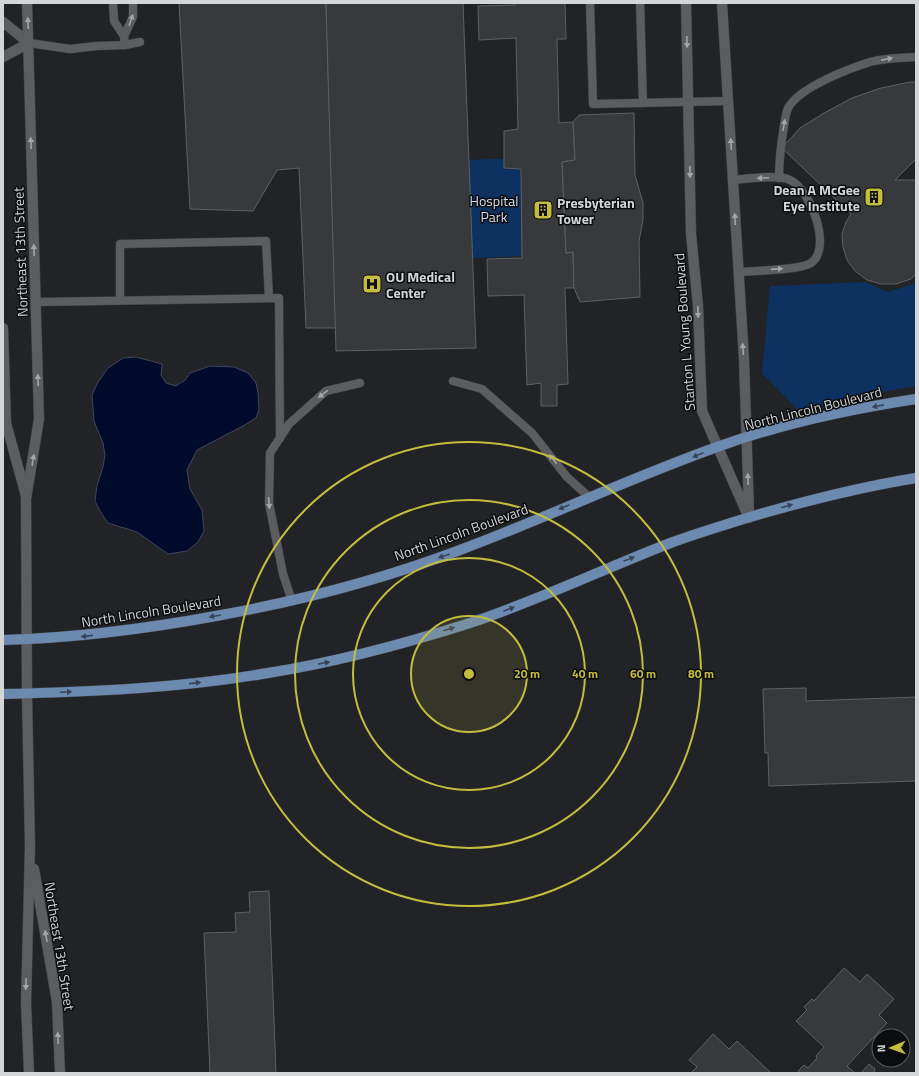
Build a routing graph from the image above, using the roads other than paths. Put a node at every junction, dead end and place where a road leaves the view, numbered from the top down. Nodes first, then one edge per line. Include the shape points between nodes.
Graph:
1 (27, 3) edge
2 (113, 3) edge
3 (133, 3) edge
4 (590, 3) edge
5 (640, 3) edge
6 (686, 3) edge
7 (722, 3) edge
8 (3, 22) edge
9 (124, 36) junction
10 (140, 42) dead end
11 (29, 43) junction
12 (124, 45) junction
13 (3, 57) edge
14 (916, 57) edge
15 (688, 101) junction
16 (728, 101) junction
17 (643, 102) junction
18 (779, 178) junction
19 (732, 180) junction
20 (738, 272) junction
21 (270, 298) junction
22 (120, 300) junction
23 (36, 302) junction
24 (3, 328) edge
25 (453, 381) dead end
26 (360, 383) dead end
27 (916, 399) edge
28 (280, 438) junction
29 (746, 438) junction
30 (717, 447) junction
31 (916, 478) edge
32 (589, 497) junction
33 (26, 499) junction
34 (750, 518) junction
35 (292, 601) junction
36 (3, 640) edge
37 (27, 640) junction
38 (3, 694) edge
39 (27, 694) junction
40 (30, 847) junction
41 (29, 1073) edge
42 (60, 1073) edge

11 -> 1 main road, Northeast 13th Street
2 - 9 lane via 114,21
9 -> 3 lane via 133,17
4 - 17 lane via 593,104
5 - 17 lane
6 -> 15 main road, Stanton L Young Boulevard
7 - 16 main road
8 - 11 main road
9 - 12 lane
10 - 12 lane
11 - 12 lane via 70,49
11 - 13 main road
23 -> 11 main road, Northeast 13th Street
18 -> 14 lane via 779,156 787,110 793,101 807,90 839,73 871,62
15 - 16 lane
15 - 17 lane
15 -> 30 main road, Stanton L Young Boulevard via 691,234 698,306 702,411
19 -> 16 main road
18 -> 19 lane
20 -> 18 lane via 801,267 812,263 819,253 820,236 817,221 802,190 790,180
20 -> 19 main road
29 -> 20 main road
21 - 22 lane
21 - 22 lane via 266,241 120,244
21 - 28 lane via 279,298
22 - 23 lane
33 -> 23 main road, Northeast 13th Street via 40,419
24 - 33 main road, Northeast 13th Street via 6,423
32 -> 25 lane via 567,476 532,433 482,389
26 -> 28 lane via 326,391 289,424
27 -> 29 main road, North Lincoln Boulevard via 825,417
28 -> 35 lane via 270,454 269,503 283,574
29 - 30 main road, North Lincoln Boulevard
34 -> 29 main road
30 -> 32 main road, North Lincoln Boulevard
30 - 34 main road, Stanton L Young Boulevard
34 -> 31 main road via 835,494
32 -> 35 main road, North Lincoln Boulevard via 458,551 386,575
33 - 37 main road, Northeast 13th Street
39 -> 34 main road via 197,683 266,674 336,660 405,643 492,615 670,543
35 -> 37 main road, North Lincoln Boulevard via 150,627 84,636
36 - 37 main road, North Lincoln Boulevard
37 - 39 main road, Northeast 13th Street
38 - 39 main road
39 - 40 main road, Northeast 13th Street
40 -> 41 main road, Northeast 13th Street via 26,1003
42 -> 40 main road, Northeast 13th Street via 57,1002

